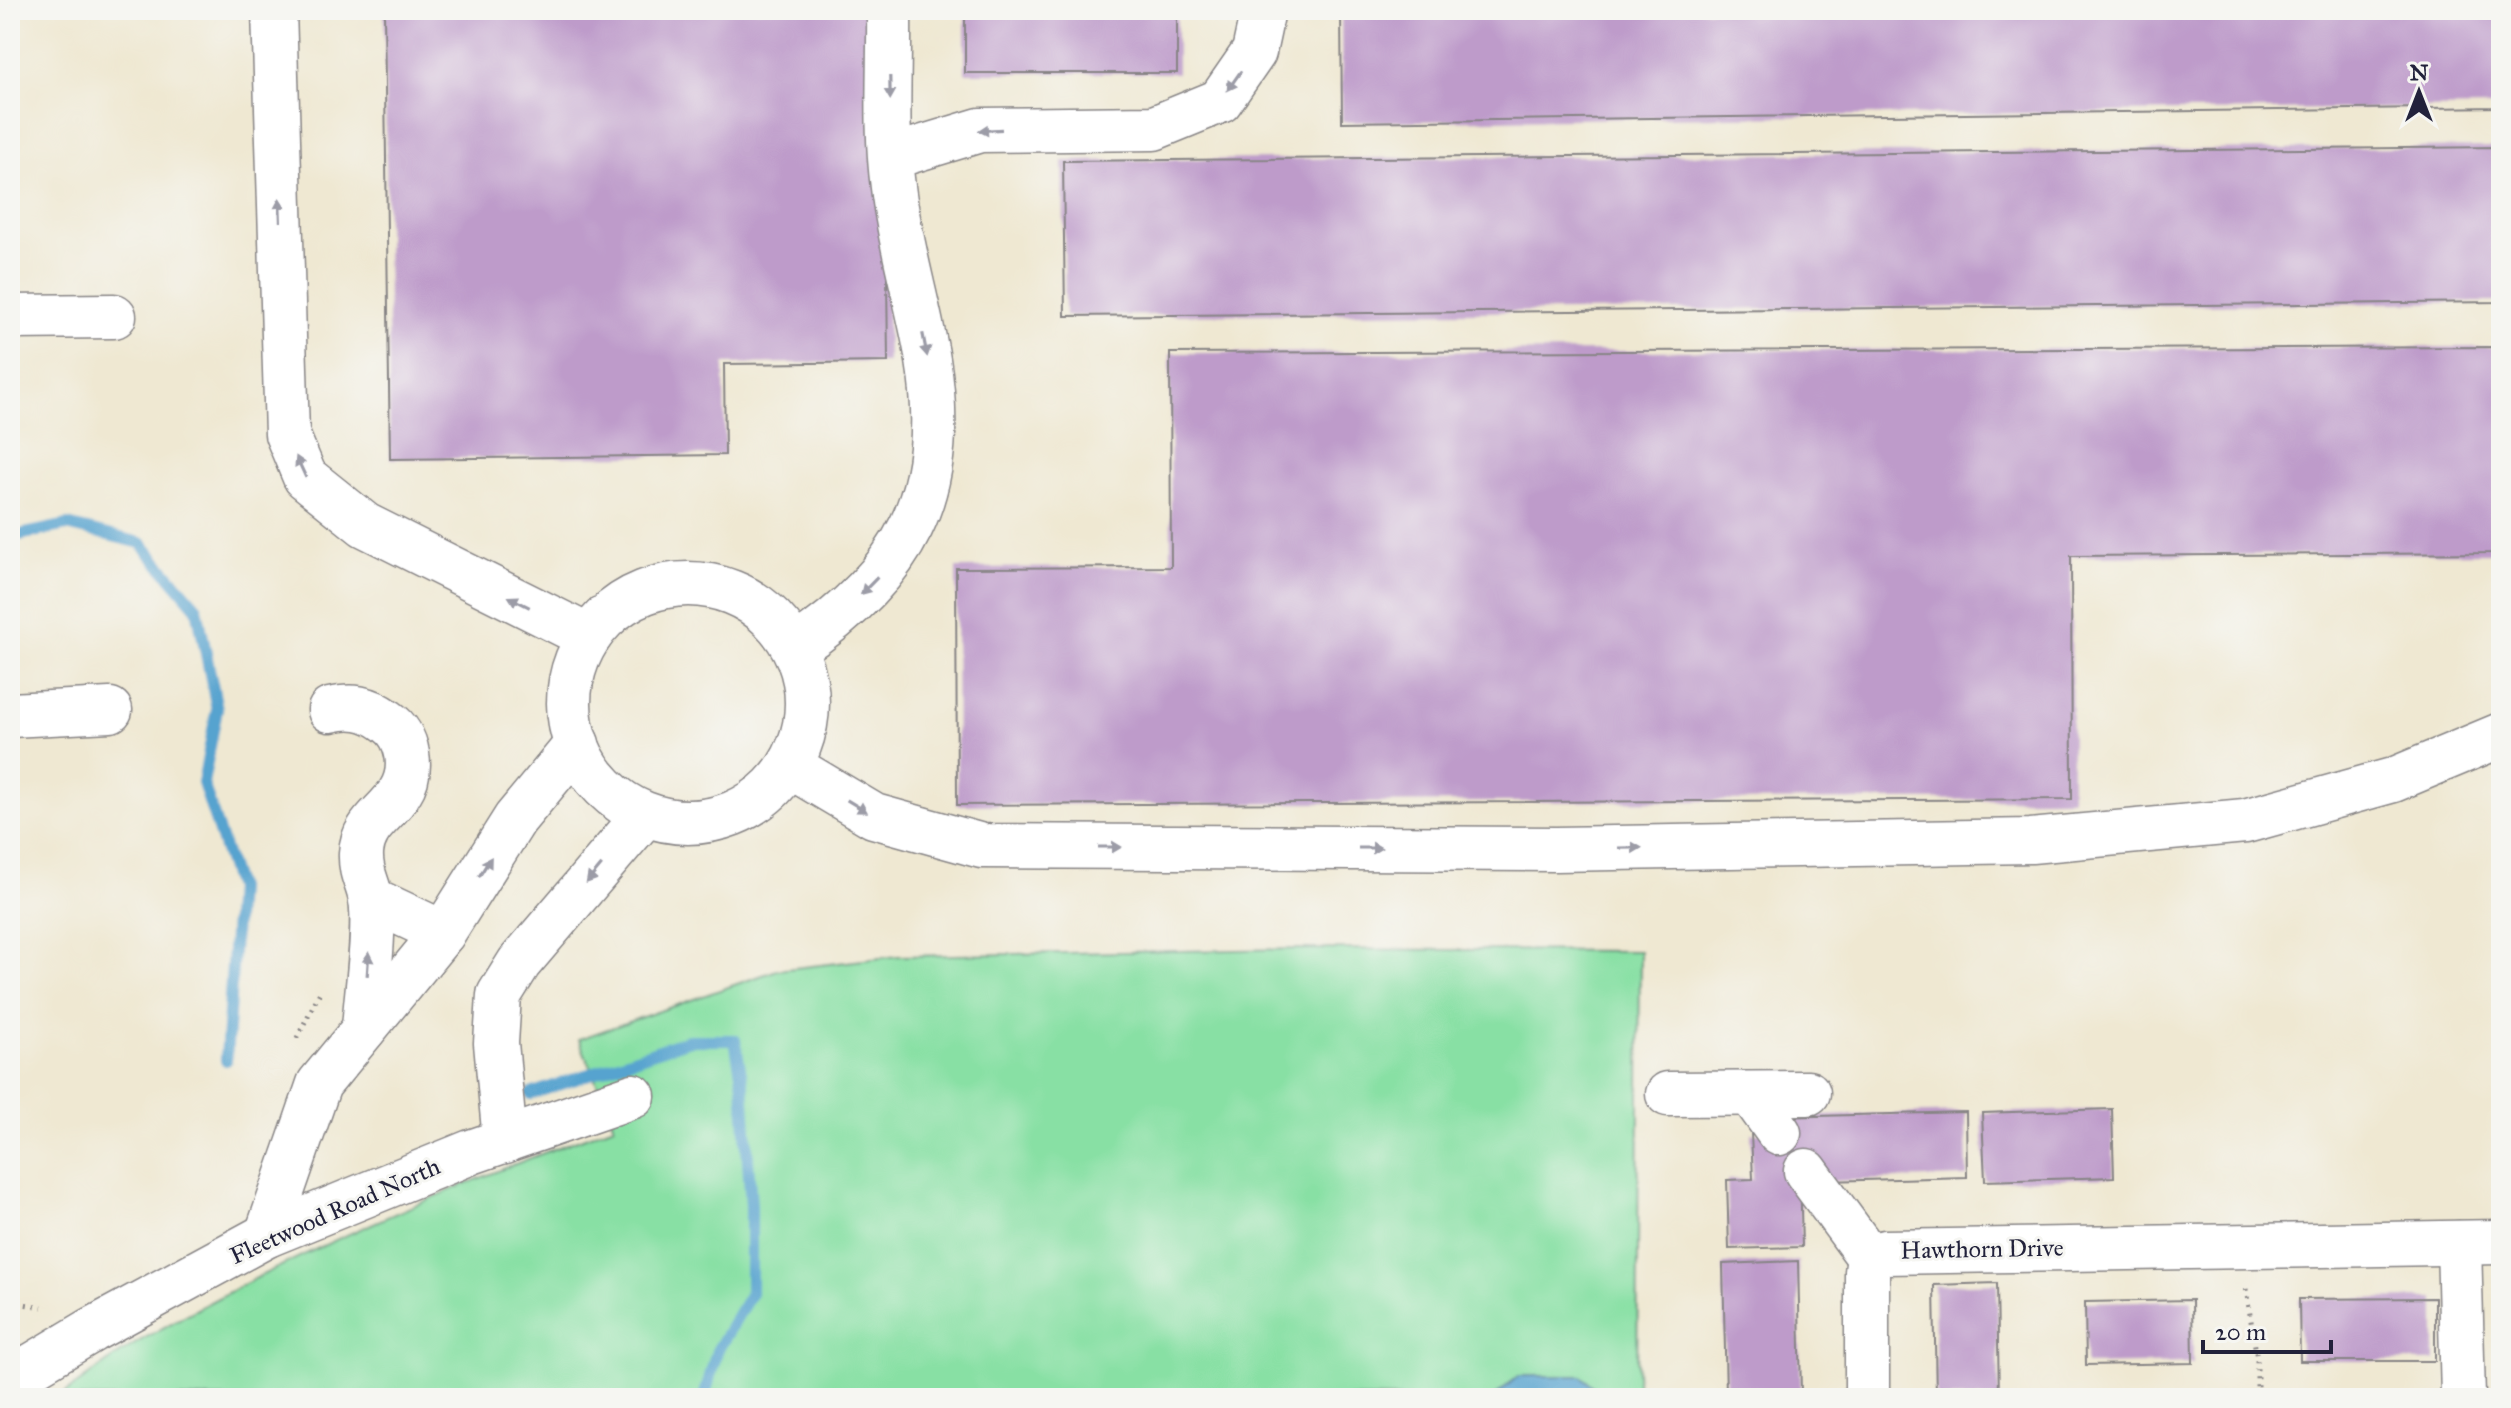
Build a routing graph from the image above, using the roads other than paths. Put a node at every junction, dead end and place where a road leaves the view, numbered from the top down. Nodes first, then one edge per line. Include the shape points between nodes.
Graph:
1 (274, 10) edge
2 (889, 10) edge
3 (1263, 10) edge
4 (891, 157) junction
5 (114, 316) dead end
6 (10, 317) edge
7 (589, 637) junction
8 (795, 648) junction
9 (110, 710) dead end
10 (330, 710) dead end
11 (10, 715) edge
12 (2501, 735) edge
13 (577, 744) junction
14 (790, 766) junction
15 (645, 815) junction
16 (371, 899) junction
17 (443, 933) junction
18 (364, 1029) junction
19 (1808, 1093) dead end
20 (1668, 1094) dead end
21 (1751, 1094) junction
22 (633, 1096) dead end
23 (1779, 1133) dead end
24 (505, 1141) junction
25 (1806, 1171) dead end
26 (267, 1235) junction
27 (2480, 1243) edge
28 (1869, 1257) junction
29 (11, 1376) edge
30 (1867, 1398) edge
31 (2463, 1398) edge

7 -> 1 street via 365,525 305,477 287,434
2 -> 4 street
3 -> 4 street via 1254,52 1220,101 1154,128 980,130
4 -> 8 street via 928,362 933,413 929,473 908,536 877,578 833,622
5 - 6 street
7 - 8 street via 617,607 654,588 695,583 735,593 770,615
7 - 13 street via 572,674 569,715
8 - 14 street via 807,688 805,729
9 - 11 street
10 - 16 street via 350,705 374,712 396,727 406,746 406,777 399,794 369,824 361,848 361,875
14 -> 12 street via 874,816 982,846 1556,849 2031,841 2245,821 2393,780
13 - 15 street via 596,780
17 -> 13 street via 515,819
14 - 15 street via 763,797 726,817 686,823
15 -> 24 street via 519,963 499,995 496,1043
16 - 17 street
18 -> 16 street
17 - 18 street
18 - 26 street via 319,1084
19 - 21 street
20 - 21 street
21 - 23 street
22 - 24 street, Fleetwood Road North
24 - 26 street, Fleetwood Road North
25 - 28 street
26 - 29 street, Fleetwood Road North
27 - 28 street, Hawthorn Drive via 1905,1250
27 - 31 street
28 - 30 street, Hawthorn Drive

